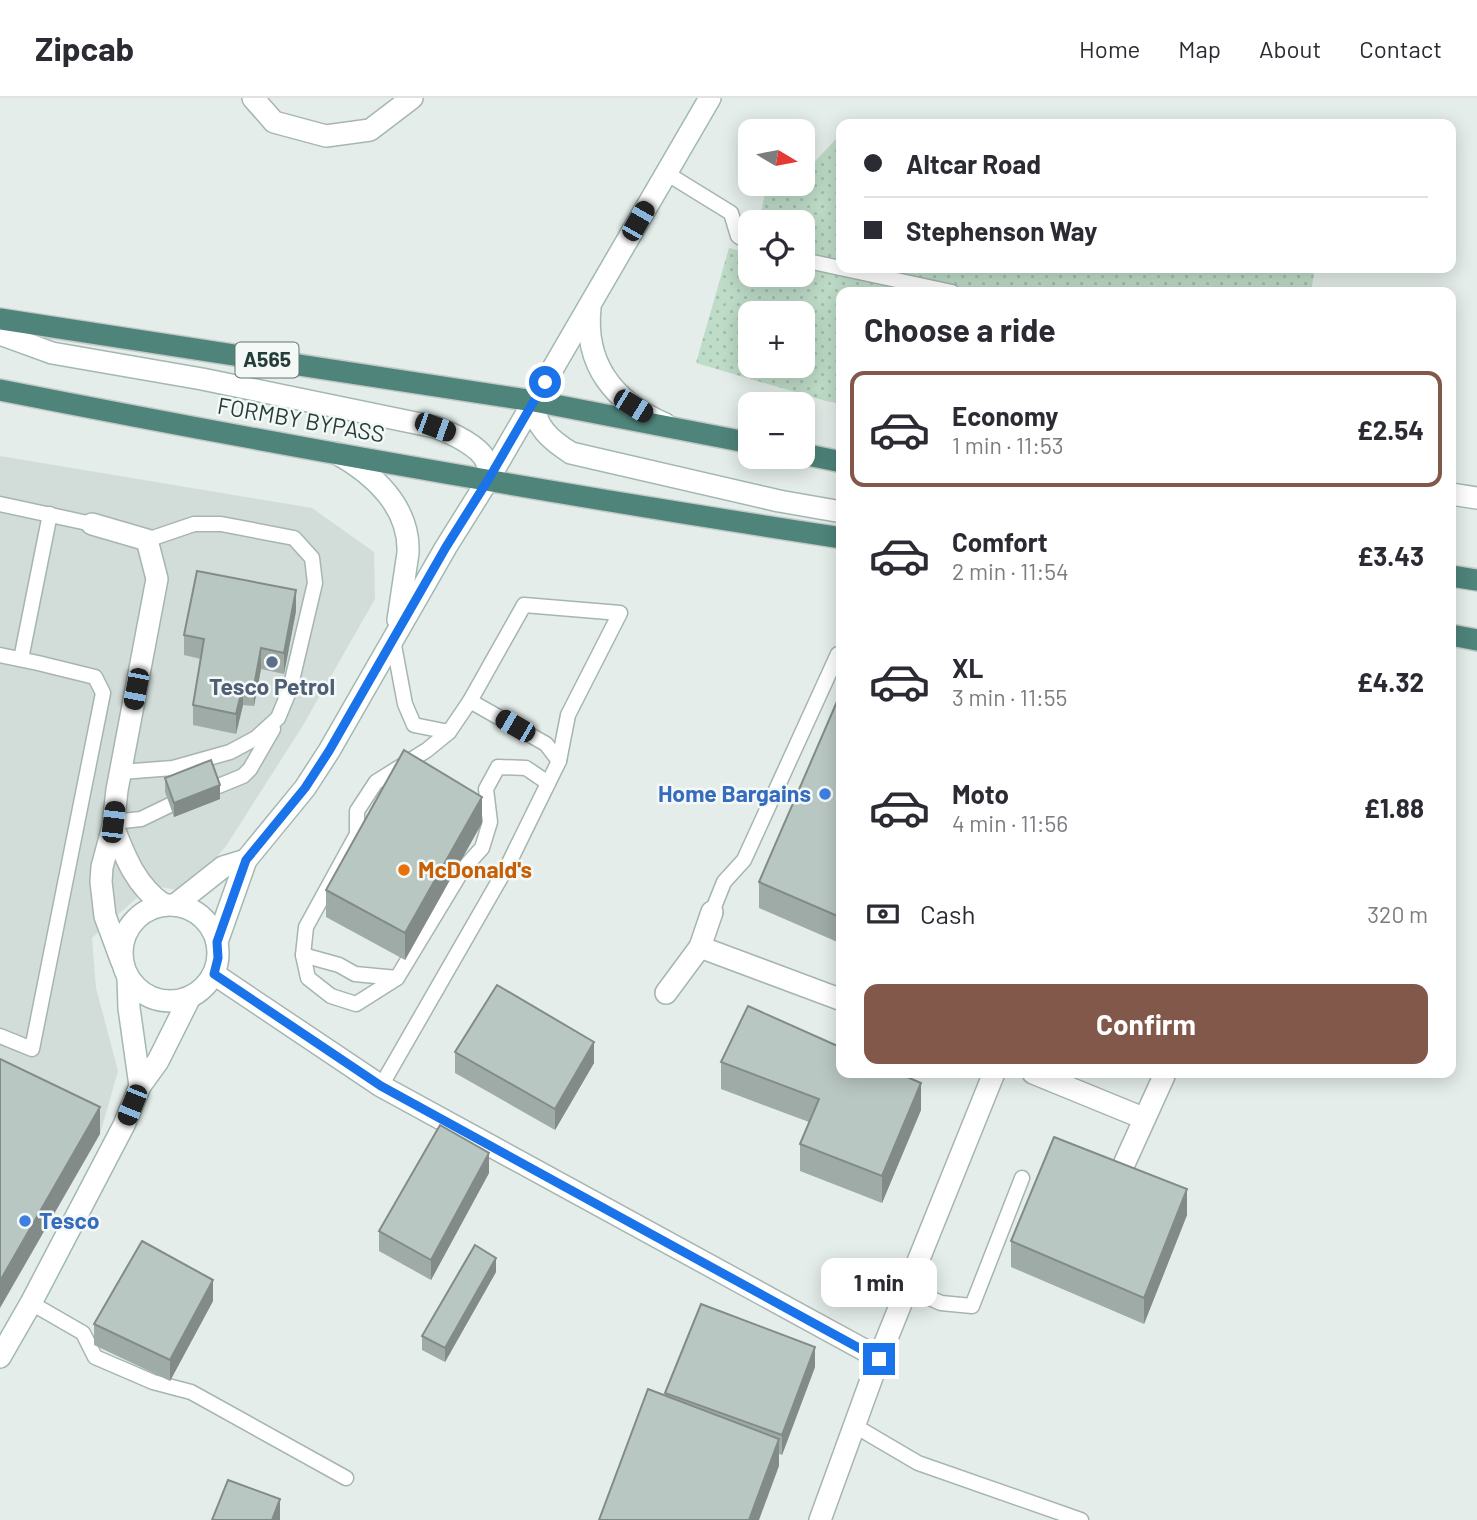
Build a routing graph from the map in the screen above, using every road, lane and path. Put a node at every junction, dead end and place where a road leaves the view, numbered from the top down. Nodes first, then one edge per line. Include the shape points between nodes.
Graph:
1 (253, 98) edge
2 (412, 98) edge
3 (710, 98) edge
4 (666, 173) junction
5 (738, 236) edge
6 (815, 263) edge
7 (836, 267) edge
8 (864, 273) edge
9 (929, 287) edge
10 (591, 303) junction
11 (0, 319) edge
12 (0, 334) edge
13 (0, 390) edge
14 (534, 401) junction
15 (679, 429) junction
16 (738, 440) edge
17 (334, 453) junction
18 (815, 456) edge
19 (836, 461) edge
20 (488, 480) junction
21 (1456, 495) edge
22 (1477, 498) edge
23 (0, 504) edge
24 (836, 511) edge
25 (50, 514) junction
26 (92, 524) joint
27 (836, 537) edge
28 (147, 540) junction
29 (1456, 577) edge
30 (1477, 580) edge
31 (1456, 636) edge
32 (394, 638) junction
33 (1477, 640) edge
34 (0, 655) edge
35 (836, 658) edge
36 (21, 659) junction
37 (470, 701) junction
38 (568, 715) junction
39 (278, 718) junction
40 (449, 732) junction
41 (546, 744) junction
42 (559, 761) junction
43 (121, 772) junction
44 (548, 783) junction
45 (216, 788) edge
46 (170, 806) edge
47 (113, 824) junction
48 (246, 860) junction
49 (170, 905) junction
50 (712, 912) joint
51 (217, 942) junction
52 (700, 947) junction
53 (303, 955) junction
54 (125, 970) junction
55 (214, 974) junction
56 (397, 978) junction
57 (666, 993) dead end
58 (190, 997) junction
59 (836, 998) edge
60 (0, 1036) edge
61 (992, 1078) edge
62 (1045, 1078) edge
63 (1163, 1078) edge
64 (140, 1086) junction
65 (381, 1086) junction
66 (1143, 1118) junction
67 (1125, 1162) edge
68 (1022, 1178) dead end
69 (907, 1288) junction
70 (31, 1303) junction
71 (0, 1357) edge
72 (879, 1359) junction
73 (855, 1426) junction
74 (345, 1478) dead end
75 (820, 1520) edge
76 (1081, 1520) edge

1 - 2 main road via 274,122 326,136 370,130
3 - 4 main road
4 - 5 lane via 731,213
4 - 10 main road
6 - 7 lane
8 - 9 lane
10 - 14 main road
10 - 15 main road via 590,343 604,376 633,406
11 - 14 highway, A565
12 - 20 main road via 52,353 435,427 462,439 483,456
13 - 17 highway, FORMBY BYPASS
14 - 15 highway, A565
14 - 20 main road
14 - 24 main road via 543,431 571,453
15 - 16 highway, A565
17 - 20 highway, FORMBY BYPASS
17 - 32 main road via 379,485 404,523 408,553
18 - 19 highway
20 - 27 highway, FORMBY BYPASS
20 - 32 main road
21 - 22 main road
23 - 25 lane
25 - 26 lane
25 - 36 lane
26 - 28 main road
28 - 39 lane via 194,524 221,524 294,538 312,558 315,583 290,689
28 - 43 main road via 157,579
29 - 30 highway
31 - 33 highway
32 - 40 lane via 405,704 414,725
32 - 48 main road via 305,788
34 - 36 lane
35 - 50 lane via 744,860 724,882
36 - 60 lane via 95,677 103,693 32,1049
37 - 38 lane via 524,605 620,613
37 - 40 lane
37 - 41 lane
38 - 41 lane
38 - 42 lane
39 - 43 lane via 256,738 230,752 173,768
39 - 45 lane via 250,769
40 - 53 lane via 376,782 357,811 357,834 306,927
41 - 42 lane
42 - 44 lane
43 - 47 main road
44 - 56 lane via 526,768 498,767 485,789 489,822 482,848 463,869
44 - 65 lane via 508,865
46 - 47 lane via 141,819
47 - 49 main road via 125,858 142,886 153,898
47 - 54 main road via 102,867 102,891 105,916
48 - 49 main road via 223,867
48 - 51 main road
49 - 51 main road via 202,917
49 - 54 main road via 149,909 127,931 122,946
50 - 52 main road
51 - 55 main road
52 - 57 main road
52 - 59 main road
53 - 56 lane via 355,974
53 - 56 lane via 308,978 331,996 356,1004
54 - 58 main road via 148,997 176,1001
54 - 64 main road
55 - 58 main road
55 - 65 main road
58 - 64 main road
61 - 69 main road
62 - 66 main road
63 - 66 main road
64 - 70 main road
65 - 72 main road
66 - 67 main road
68 - 69 lane via 972,1306 941,1303
69 - 72 main road
70 - 71 main road
70 - 74 lane via 83,1333 95,1357 191,1392
72 - 73 main road
73 - 75 main road
73 - 76 lane via 918,1463

